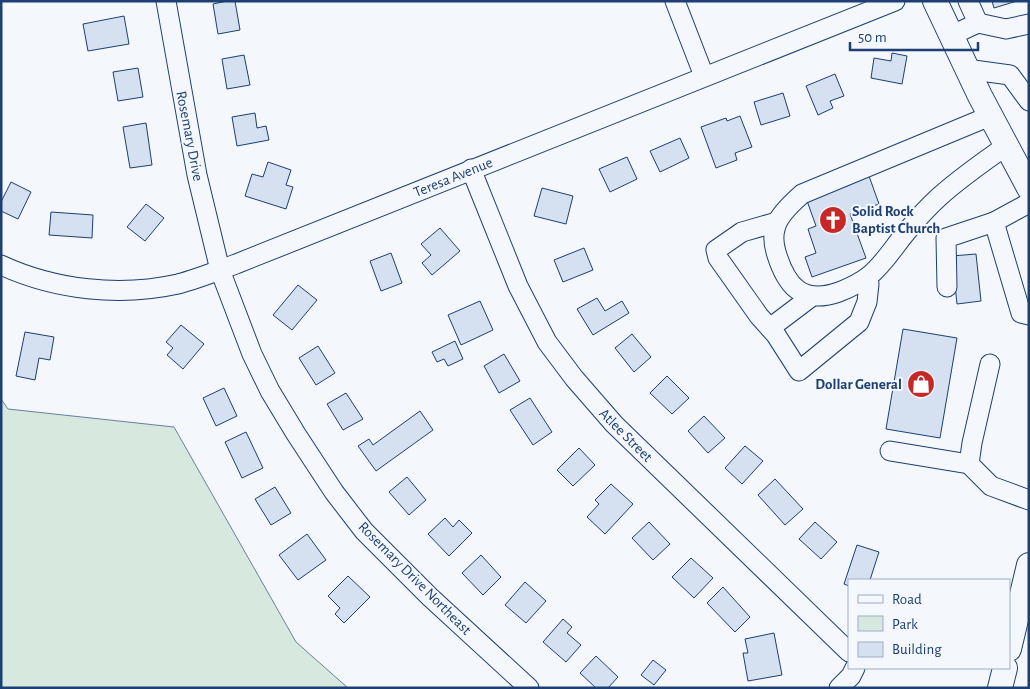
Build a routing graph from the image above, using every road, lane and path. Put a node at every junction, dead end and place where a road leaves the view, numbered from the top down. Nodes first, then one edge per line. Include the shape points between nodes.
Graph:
1 (166, 1) edge
2 (675, 1) edge
3 (895, 1) edge
4 (935, 1) edge
5 (968, 1) edge
6 (978, 23) junction
7 (1029, 24) edge
8 (950, 36) junction
9 (966, 69) junction
10 (1010, 75) junction
11 (704, 76) junction
12 (1029, 78) edge
13 (1029, 101) edge
14 (990, 116) junction
15 (1006, 146) junction
16 (471, 169) junction
17 (1026, 175) edge
18 (1029, 203) edge
19 (777, 222) junction
20 (994, 222) junction
21 (1, 265) edge
22 (220, 270) junction
23 (868, 277) junction
24 (947, 287) dead end
25 (811, 297) junction
26 (1029, 315) edge
27 (770, 328) junction
28 (990, 364) dead end
29 (890, 451) dead end
30 (970, 464) junction
31 (1029, 500) edge
32 (1029, 565) edge
33 (1010, 646) edge
34 (848, 651) edge
35 (854, 669) edge
36 (1004, 669) edge
37 (529, 688) edge
38 (839, 688) edge
39 (1000, 688) edge

1 - 22 street, Rosemary Drive via 197,175
2 - 11 street
3 - 11 street, Teresa Avenue
4 - 8 main road
5 - 6 street
6 - 7 street via 1006,29
6 - 8 street
8 - 9 main road
9 - 10 street
9 - 14 main road
10 - 12 street
10 - 13 street
11 - 16 street, Teresa Avenue
14 - 15 main road
14 - 19 street via 802,194 784,210
15 - 17 main road
15 - 23 street via 940,196
16 - 22 street, Teresa Avenue
16 - 34 street, Atlee Street via 518,286 547,342 580,386 614,424
18 - 20 street
19 - 25 street via 775,249 780,265 800,293
19 - 27 street via 742,232 716,250 718,258
20 - 24 street via 946,238
20 - 26 street via 1021,313
21 - 22 street, Teresa Avenue via 40,279 101,290 179,284
22 - 37 street, Rosemary Drive Northeast via 252,354 270,391 334,492 390,558
23 - 25 street via 829,295
23 - 27 street via 867,302 859,322 799,371
25 - 27 street
28 - 30 street
29 - 30 street
30 - 31 street via 991,486
32 - 33 main road
35 - 38 street
36 - 39 main road

